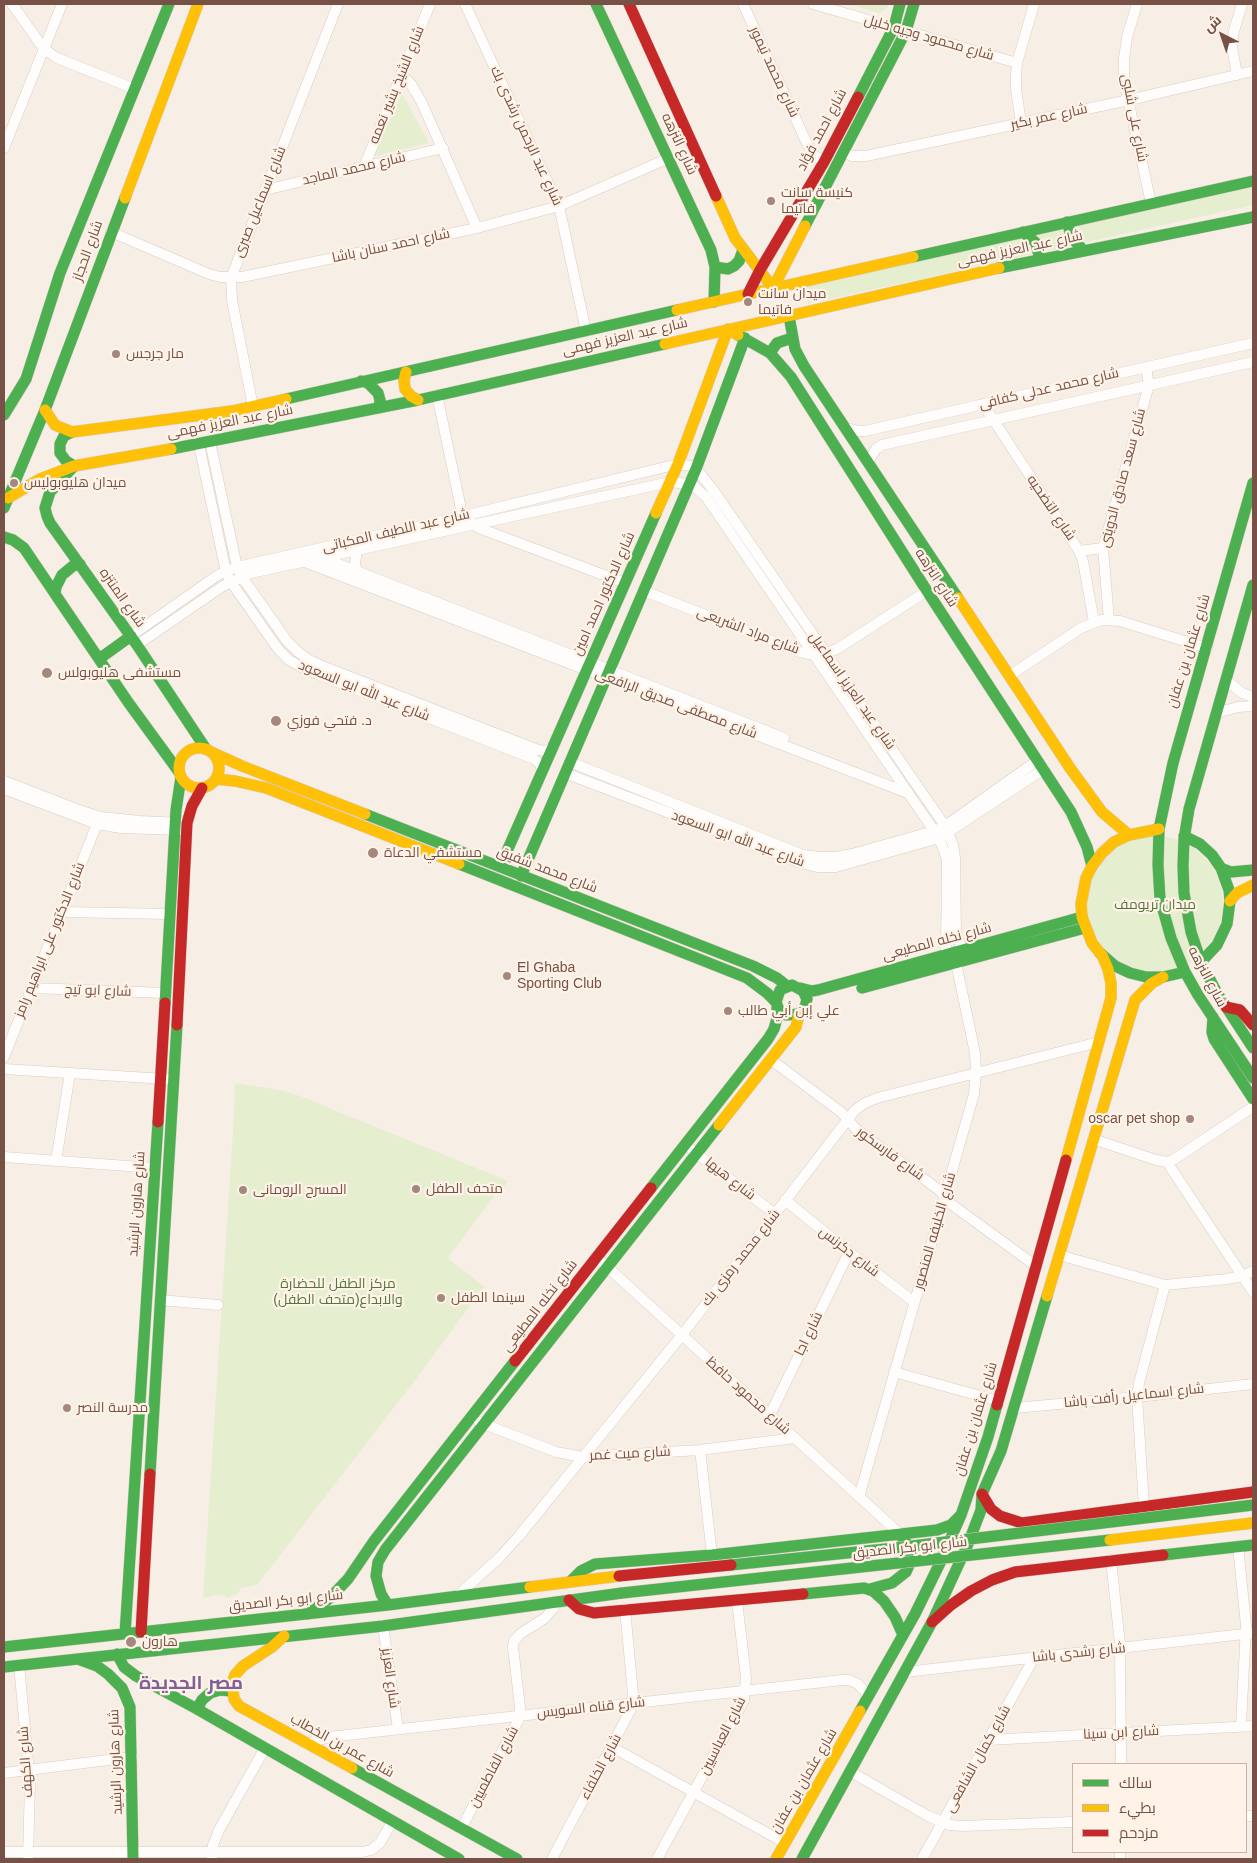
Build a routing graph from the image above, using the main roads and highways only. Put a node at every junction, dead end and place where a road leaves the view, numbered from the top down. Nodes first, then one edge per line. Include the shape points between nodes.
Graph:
1 (169, 4) edge
2 (198, 4) edge
3 (596, 4) edge
4 (629, 4) edge
5 (900, 4) edge
6 (914, 4) edge
7 (1253, 181) edge
8 (1253, 217) edge
9 (1067, 222) junction
10 (1023, 232) junction
11 (743, 250) junction
12 (1083, 250) junction
13 (1040, 260) junction
14 (715, 267) junction
15 (760, 270) junction
16 (773, 288) junction
17 (748, 294) junction
18 (714, 302) junction
19 (789, 316) junction
20 (728, 329) junction
21 (745, 338) junction
22 (792, 338) junction
23 (770, 353) junction
24 (406, 372) junction
25 (26, 378) junction
26 (361, 381) junction
27 (4, 397) edge
28 (418, 400) junction
29 (380, 408) junction
30 (46, 410) junction
31 (4, 415) edge
32 (72, 432) junction
33 (74, 466) junction
34 (1252, 490) edge
35 (6, 503) edge
36 (4, 538) edge
37 (80, 564) junction
38 (1253, 585) edge
39 (55, 594) junction
40 (134, 641) junction
41 (99, 659) junction
42 (208, 750) junction
43 (180, 774) junction
44 (216, 779) junction
45 (202, 788) junction
46 (181, 827) junction
47 (1159, 829) junction
48 (1129, 835) junction
49 (1184, 836) junction
50 (1092, 866) junction
51 (500, 868) junction
52 (1221, 868) junction
53 (1253, 870) edge
54 (521, 876) junction
55 (1253, 885) edge
56 (1230, 901) junction
57 (1084, 923) junction
58 (1102, 955) junction
59 (1201, 962) junction
60 (1184, 972) junction
61 (773, 975) junction
62 (1163, 978) junction
63 (788, 986) junction
64 (800, 988) junction
65 (764, 990) junction
66 (819, 994) junction
67 (777, 1004) junction
68 (1226, 1007) junction
69 (802, 1010) junction
70 (1131, 1011) junction
71 (1213, 1017) junction
72 (1253, 1025) edge
73 (1100, 1038) junction
74 (1253, 1048) edge
75 (1253, 1078) edge
76 (1253, 1099) edge
77 (146, 1299) junction
78 (160, 1300) junction
79 (1253, 1492) edge
80 (982, 1494) junction
81 (1253, 1505) edge
82 (961, 1515) junction
83 (1022, 1523) junction
84 (1253, 1523) edge
85 (900, 1534) junction
86 (1253, 1545) edge
87 (1015, 1572) junction
88 (571, 1581) junction
89 (870, 1589) junction
90 (569, 1600) junction
91 (388, 1605) junction
92 (308, 1614) junction
93 (932, 1622) junction
94 (141, 1632) junction
95 (125, 1634) junction
96 (904, 1635) junction
97 (284, 1636) junction
98 (4, 1648) edge
99 (117, 1654) junction
100 (78, 1659) junction
101 (4, 1667) edge
102 (232, 1691) junction
103 (198, 1709) junction
104 (133, 1856) edge
105 (444, 1856) edge
106 (459, 1859) edge
107 (517, 1859) edge
108 (776, 1859) edge
109 (802, 1859) edge

1 - 25 main road, شارع الحجاز via 60,273
2 - 30 main road, شارع الحجاز
3 - 14 main road, شارع النزهه via 705,234
4 - 11 main road, شارع النزهه via 726,220
5 - 15 main road, شارع احمد فؤاد via 894,27 824,162
6 - 16 main road, شارع احمد فؤاد via 906,31
7 - 9 main road, شارع عبد العزيز فهمى
8 - 12 main road, شارع عبد العزيز فهمى
9 - 10 main road, شارع عبد العزيز فهمى
9 - 12 main road via 1072,238
10 - 13 main road via 1036,243
10 - 16 main road, شارع عبد العزيز فهمى
11 - 14 main road via 734,266 728,269
11 - 15 main road, شارع النزهه
12 - 13 main road, شارع عبد العزيز فهمى
13 - 19 main road, شارع عبد العزيز فهمى
14 - 18 main road, شارع النزهه
15 - 16 main road, شارع النزهه
15 - 17 main road, شارع احمد فؤاد
16 - 17 main road, شارع عبد العزيز فهمى
17 - 18 main road, شارع عبد العزيز فهمى
18 - 24 main road, شارع عبد العزيز فهمى
19 - 20 main road, شارع عبد العزيز فهمى
19 - 22 main road, شارع النزهه
20 - 21 main road, شارع النزهه
20 - 28 main road, شارع عبد العزيز فهمى
20 - 51 main road, شارع الدكتور احمد امين via 678,464
21 - 23 main road, شارع النزهه
21 - 54 main road via 690,484
22 - 23 main road via 777,343
22 - 48 main road, شارع النزهه via 800,358 845,428 1091,798
23 - 50 main road, شارع النزهه via 791,377 1041,764 1080,829
24 - 26 main road, شارع عبد العزيز فهمى
24 - 28 main road via 405,389
25 - 27 main road
25 - 31 main road, شارع الحجاز
26 - 29 main road via 378,393
26 - 32 main road, شارع عبد العزيز فهمى via 253,407
28 - 29 main road, شارع عبد العزيز فهمى
29 - 33 main road, شارع عبد العزيز فهمى via 205,444
30 - 32 main road via 55,425
30 - 35 main road, شارع الحجاز
32 - 33 main road via 64,436 60,453
33 - 35 main road, شارع عبد العزيز فهمى via 40,479
33 - 37 main road, شارع المنتزه via 50,492 45,508 50,523
34 - 47 main road, شارع عثمان بن عفان via 1189,704
36 - 39 main road via 24,548
37 - 39 main road via 62,574
37 - 40 main road, شارع المنتزه
38 - 49 main road
39 - 41 main road
40 - 41 main road
40 - 42 main road, شارع المنتزه
41 - 43 main road
42 - 43 main road via 192,749 184,754
42 - 44 main road via 219,764
42 - 51 main road, شارع محمد شفيق
43 - 45 main road via 189,786
43 - 46 main road, شارع هارون الرشيد
44 - 45 main road
44 - 65 main road, شارع محمد شفيق via 266,788 747,978
45 - 46 main road, شارع هارون الرشيد
46 - 77 main road, شارع هارون الرشيد via 170,914
46 - 78 main road, شارع هارون الرشيد via 174,1080
47 - 48 main road
47 - 60 main road, شارع النزهه via 1160,899
48 - 50 main road via 1114,842
49 - 52 main road via 1200,844
49 - 59 main road, شارع النزهه via 1184,893 1191,932
50 - 57 main road via 1082,891
51 - 54 main road, شارع محمد شفيق
52 - 53 main road via 1231,872
52 - 56 main road
54 - 61 main road, شارع محمد شفيق
55 - 56 main road via 1237,893
56 - 59 main road via 1227,924 1217,945
57 - 58 main road via 1092,943
57 - 66 main road, شارع نخله المطيعى via 963,950
57 - 66 main road, شارع نخله المطيعى via 956,963
58 - 62 main road via 1130,973
58 - 73 main road, شارع عثمان بن عفان via 1111,983 1111,998
59 - 68 main road, شارع النزهه
60 - 62 main road
60 - 71 main road, شارع النزهه
61 - 63 main road, شارع محمد شفيق
61 - 65 main road via 771,984
62 - 70 main road via 1143,991
63 - 64 main road
63 - 67 main road via 778,994
64 - 66 main road, شارع نخله المطيعى
64 - 69 main road via 807,999
65 - 67 main road, شارع محمد شفيق
66 - 69 main road, شارع نخله المطيعى
67 - 69 main road via 786,1015
67 - 92 main road, شارع نخله المطيعى via 776,1024 768,1039 374,1541 348,1579 334,1595
68 - 72 main road, شارع النزهه via 1240,1010
68 - 74 main road, شارع النزهه
69 - 91 main road, شارع نخله المطيعى via 798,1023 380,1558 378,1585
70 - 73 main road via 1126,1006 1118,1007 1108,1030
70 - 80 main road via 1001,1451
71 - 75 main road
71 - 76 main road, شارع النزهه via 1214,1040
73 - 82 main road, شارع عثمان بن عفان via 988,1437
77 - 78 main road
77 - 95 main road, شارع هارون الرشيد
78 - 94 main road, شارع هارون الرشيد
79 - 83 main road
80 - 83 main road via 991,1509 1000,1516
80 - 93 main road via 975,1527
81 - 88 main road, شارع ابو بكر الصديق, bridge via 895,1548
82 - 85 main road, شارع ابو بكر الصديق via 942,1529
82 - 96 main road, شارع عثمان بن عفان
83 - 87 main road via 1007,1532 1001,1546 1004,1561
84 - 90 main road, شارع ابو بكر الصديق, bridge
85 - 88 main road, شارع ابو بكر الصديق via 591,1565
85 - 89 main road via 911,1554 906,1572 892,1583
86 - 87 main road
87 - 93 main road via 970,1591
88 - 91 main road, شارع ابو بكر الصديق
89 - 90 main road via 590,1612 579,1610
89 - 96 main road via 892,1612
90 - 97 main road, شارع ابو بكر الصديق
91 - 92 main road, شارع ابو بكر الصديق
92 - 94 main road, شارع ابو بكر الصديق
93 - 109 main road
94 - 95 main road, شارع ابو بكر الصديق
95 - 98 main road, شارع ابو بكر الصديق
96 - 108 main road, شارع عثمان بن عفان
97 - 99 main road, شارع ابو بكر الصديق
97 - 102 main road via 237,1671
99 - 100 main road, شارع ابو بكر الصديق
99 - 103 main road via 130,1672
100 - 101 main road, شارع ابو بكر الصديق
100 - 104 main road, شارع هارون الرشيد via 108,1674 125,1694 132,1713
102 - 103 main road via 210,1693
102 - 107 main road, شارع عمر بن الخطاب via 242,1709
103 - 105 main road via 392,1822
105 - 106 main road

